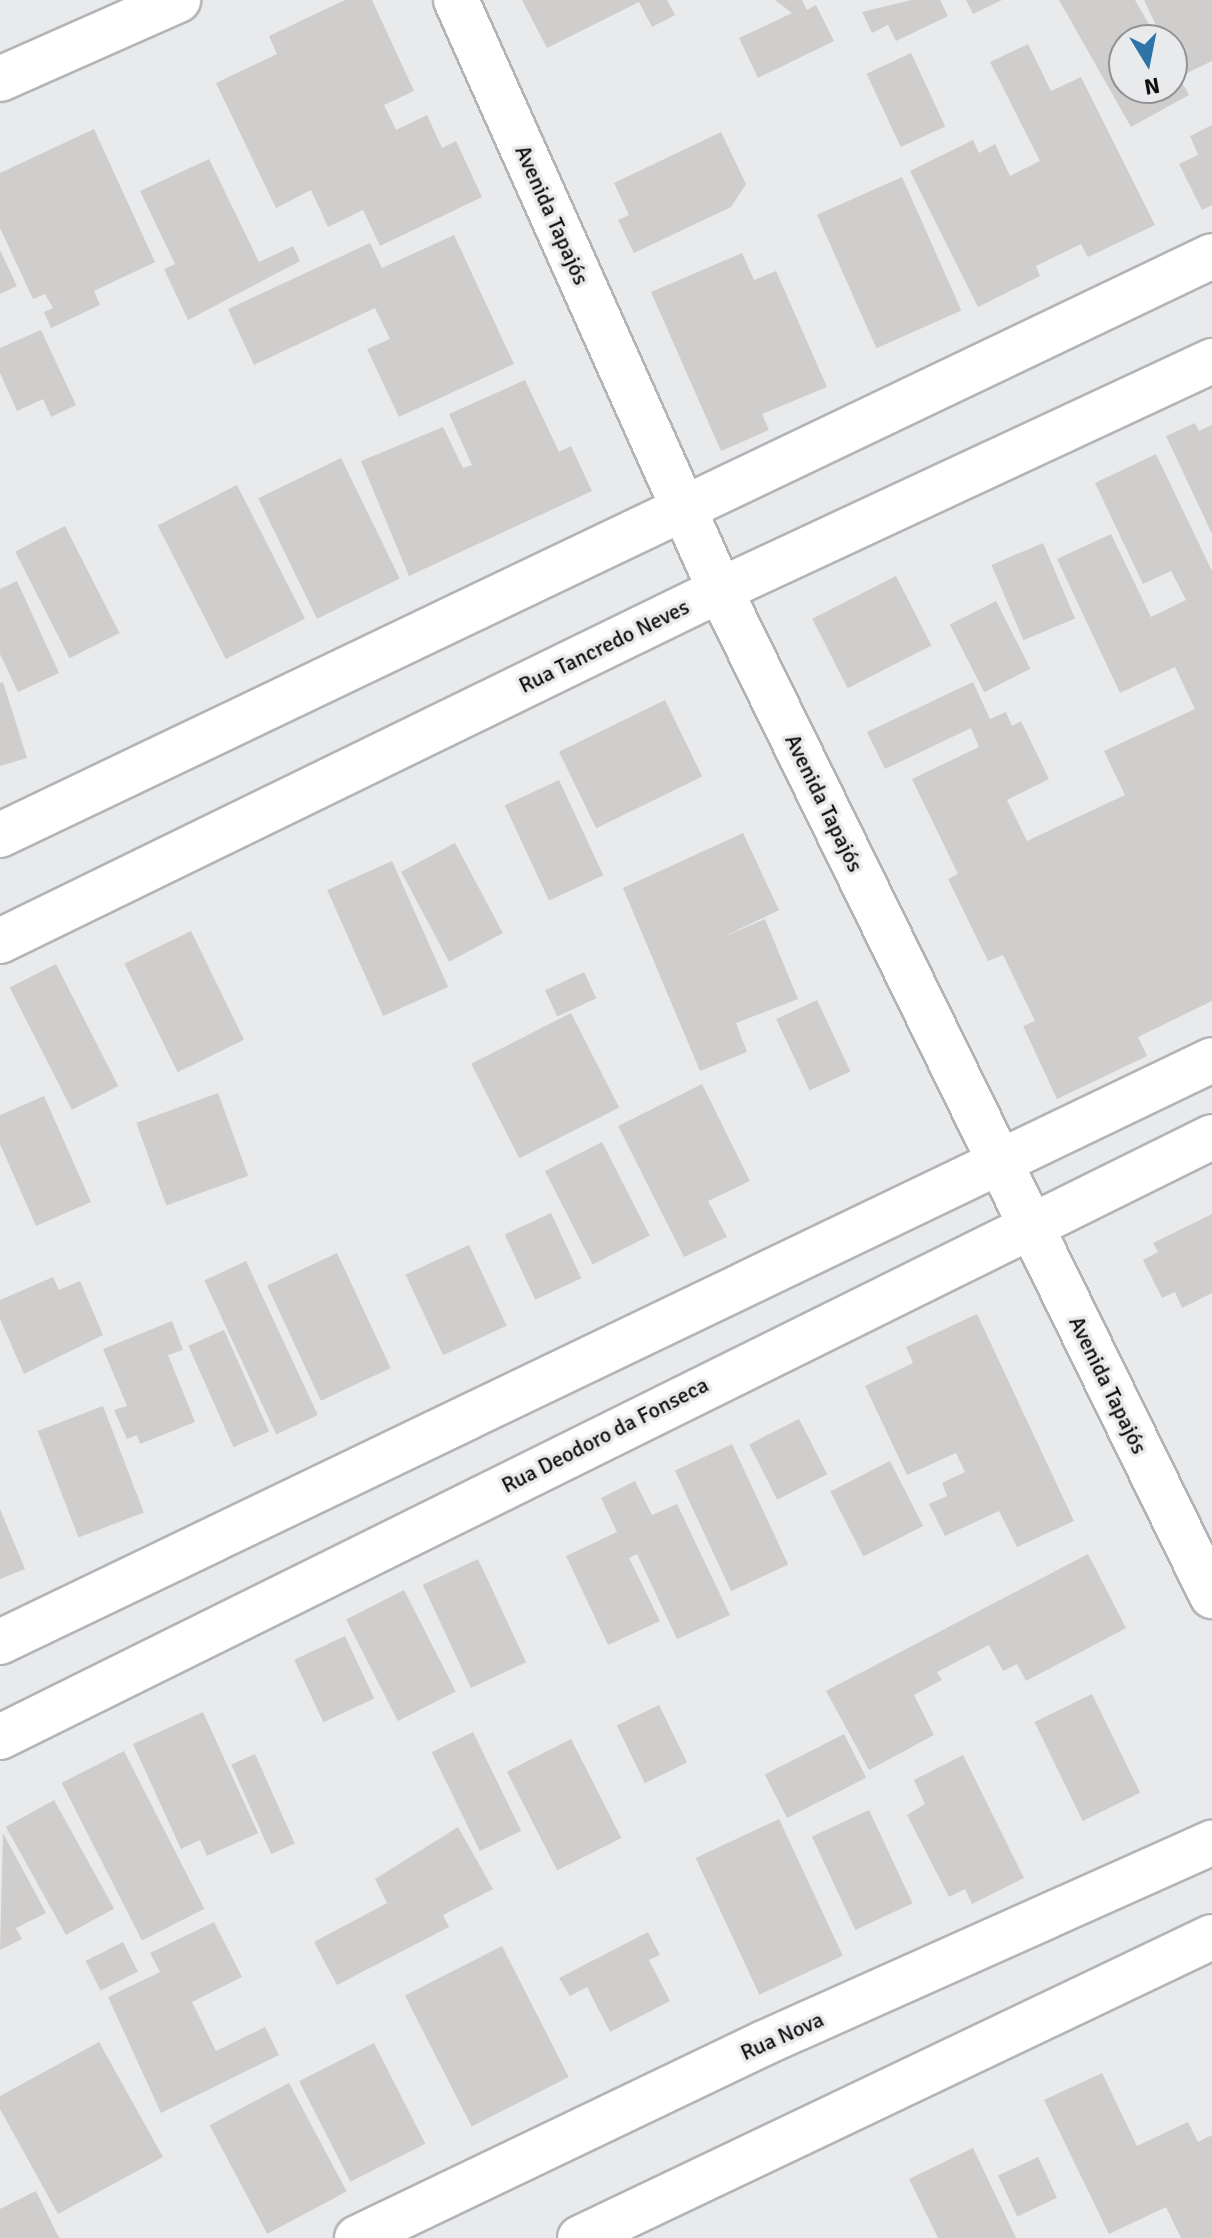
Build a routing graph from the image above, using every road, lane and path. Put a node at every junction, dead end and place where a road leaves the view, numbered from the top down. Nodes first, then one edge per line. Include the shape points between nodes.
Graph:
1 (178, 0) edge
2 (456, 0) edge
3 (0, 79) edge
4 (1212, 256) edge
5 (1212, 361) edge
6 (684, 508) junction
7 (720, 590) junction
8 (0, 835) edge
9 (0, 941) edge
10 (1212, 1060) edge
11 (1212, 1137) edge
12 (999, 1162) junction
13 (1029, 1224) junction
14 (1212, 1596) edge
15 (0, 1642) edge
16 (0, 1737) edge
17 (1212, 1843) edge
18 (1212, 1937) edge
19 (357, 2238) edge
20 (580, 2238) edge

1 - 3 street
2 - 6 street, Avenida Tapajós
4 - 6 street
5 - 7 street, Rua Tancredo Neves
6 - 7 street, Avenida Tapajós
6 - 8 street
7 - 9 street, Rua Tancredo Neves
7 - 12 street, Avenida Tapajós
10 - 12 street
11 - 13 street, Rua Deodoro da Fonseca
12 - 13 street, Avenida Tapajós
12 - 15 street
13 - 14 street, Avenida Tapajós
13 - 16 street, Rua Deodoro da Fonseca
17 - 19 street, Rua Nova via 764,2043
18 - 20 street

